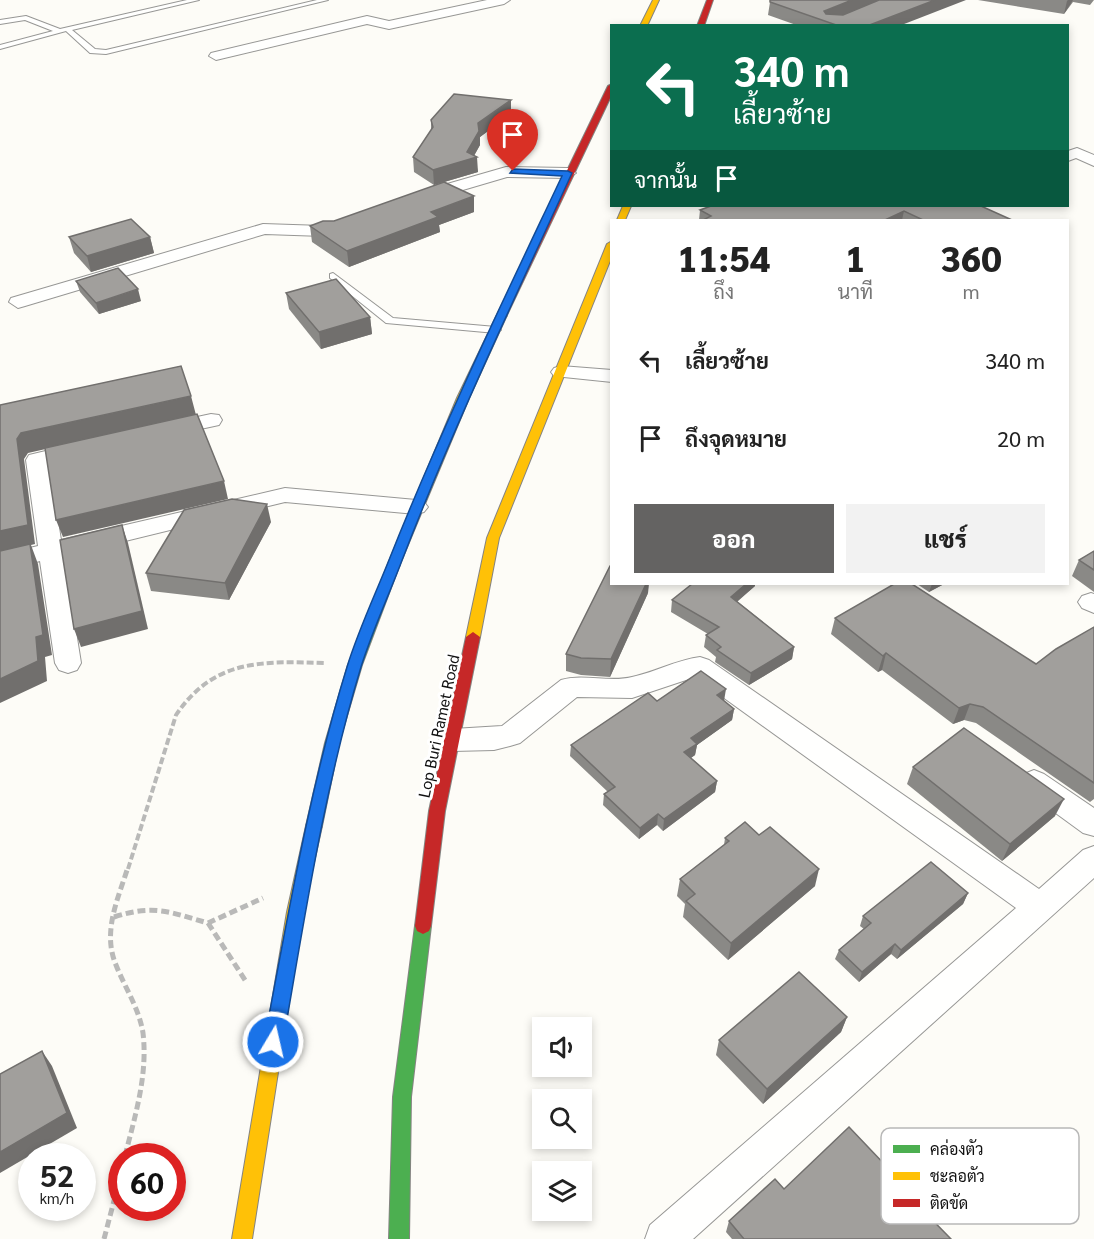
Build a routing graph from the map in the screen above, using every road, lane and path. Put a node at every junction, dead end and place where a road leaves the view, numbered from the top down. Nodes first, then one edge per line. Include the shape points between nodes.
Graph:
1 (196, 0) edge
2 (325, 0) edge
3 (504, 0) edge
4 (656, 0) edge
5 (710, 0) edge
6 (0, 22) edge
7 (644, 24) edge
8 (701, 24) edge
9 (64, 30) junction
10 (0, 47) edge
11 (216, 56) dead end
12 (610, 90) edge
13 (1069, 156) edge
14 (1094, 161) edge
15 (568, 173) junction
16 (401, 205) edge
17 (357, 222) edge
18 (610, 255) edge
19 (333, 276) dead end
20 (605, 282) edge
21 (18, 302) dead end
22 (496, 330) junction
23 (561, 372) junction
24 (610, 376) edge
25 (211, 420) dead end
26 (142, 436) edge
27 (95, 446) edge
28 (416, 507) junction
29 (50, 551) junction
30 (0, 563) edge
31 (68, 663) dead end
32 (355, 664) junction
33 (453, 740) junction
34 (1011, 766) edge
35 (1094, 824) edge
36 (1094, 859) edge
37 (302, 880) junction
38 (1040, 907) junction
39 (114, 917) junction
40 (208, 923) junction
41 (277, 1020) junction
42 (128, 1143) edge
43 (109, 1221) edge
44 (104, 1239) edge
45 (242, 1239) edge
46 (399, 1239) edge
47 (664, 1239) edge

1 - 9 lane
2 - 9 lane via 106,52 93,51
3 - 11 street via 389,24 367,20
4 - 7 main road
5 - 8 main road
6 - 9 lane via 26,18
9 - 10 lane
12 - 15 main road
13 - 14 street via 1077,153
15 - 16 street via 506,171
15 - 22 main road
17 - 21 street via 323,232 263,229
18 - 20 main road, Lop Buri Ramet Road
19 - 22 lane via 390,321
20 - 23 main road, Lop Buri Ramet Road
22 - 28 main road
23 - 24 street
23 - 33 main road, Lop Buri Ramet Road via 493,538
25 - 26 street
27 - 29 street via 37,460
28 - 29 street via 285,495
28 - 32 main road
29 - 30 street
29 - 31 street
32 - 37 main road via 332,743
32 - 39 path via 287,662 244,666 208,679 189,694 172,728
33 - 38 street via 510,735 571,687 632,688 683,669 700,667
33 - 46 main road, Lop Buri Ramet Road via 437,811 402,1097
34 - 35 street
36 - 38 street
37 - 40 path
37 - 41 main road
38 - 47 street
39 - 40 path via 139,909 160,909
39 - 42 path via 109,951 135,1003 142,1036 139,1101
40 - 41 path via 240,975
41 - 45 main road
43 - 44 path

